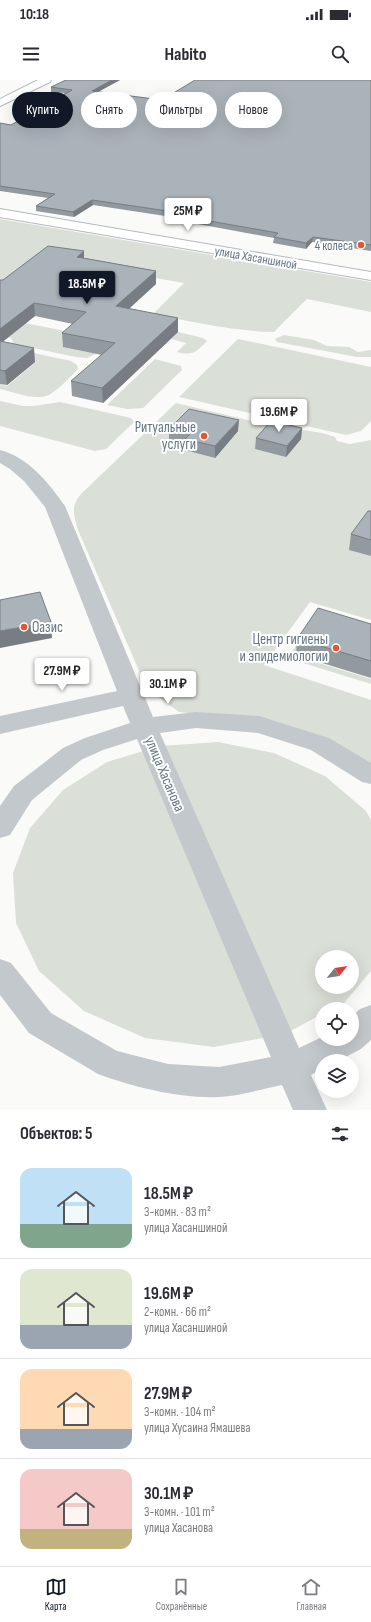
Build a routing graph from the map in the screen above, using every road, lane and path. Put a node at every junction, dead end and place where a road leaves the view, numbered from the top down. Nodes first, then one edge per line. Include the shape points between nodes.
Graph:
1 (46, 80) edge
2 (0, 103) edge
3 (0, 213) edge
4 (371, 276) edge
5 (0, 456) edge
6 (131, 696) junction
7 (0, 725) edge
8 (144, 727) junction
9 (371, 775) edge
10 (0, 828) edge
11 (0, 972) edge
12 (371, 1019) edge
13 (359, 1030) edge
14 (335, 1046) edge
15 (292, 1068) junction
16 (310, 1110) edge

1 - 2 street
3 - 4 street, улица Хасаншиной
5 - 6 street, улица Хасанова via 25,471 55,506
6 - 7 street
6 - 8 street, улица Хасанова
8 - 9 street via 196,720 260,725 320,744
8 - 10 street via 72,754 23,793
8 - 15 street, улица Хасанова
11 - 15 street via 40,1023 110,1064 168,1079 219,1082
12 - 13 street
14 - 15 street
15 - 16 street, улица Хасанова

